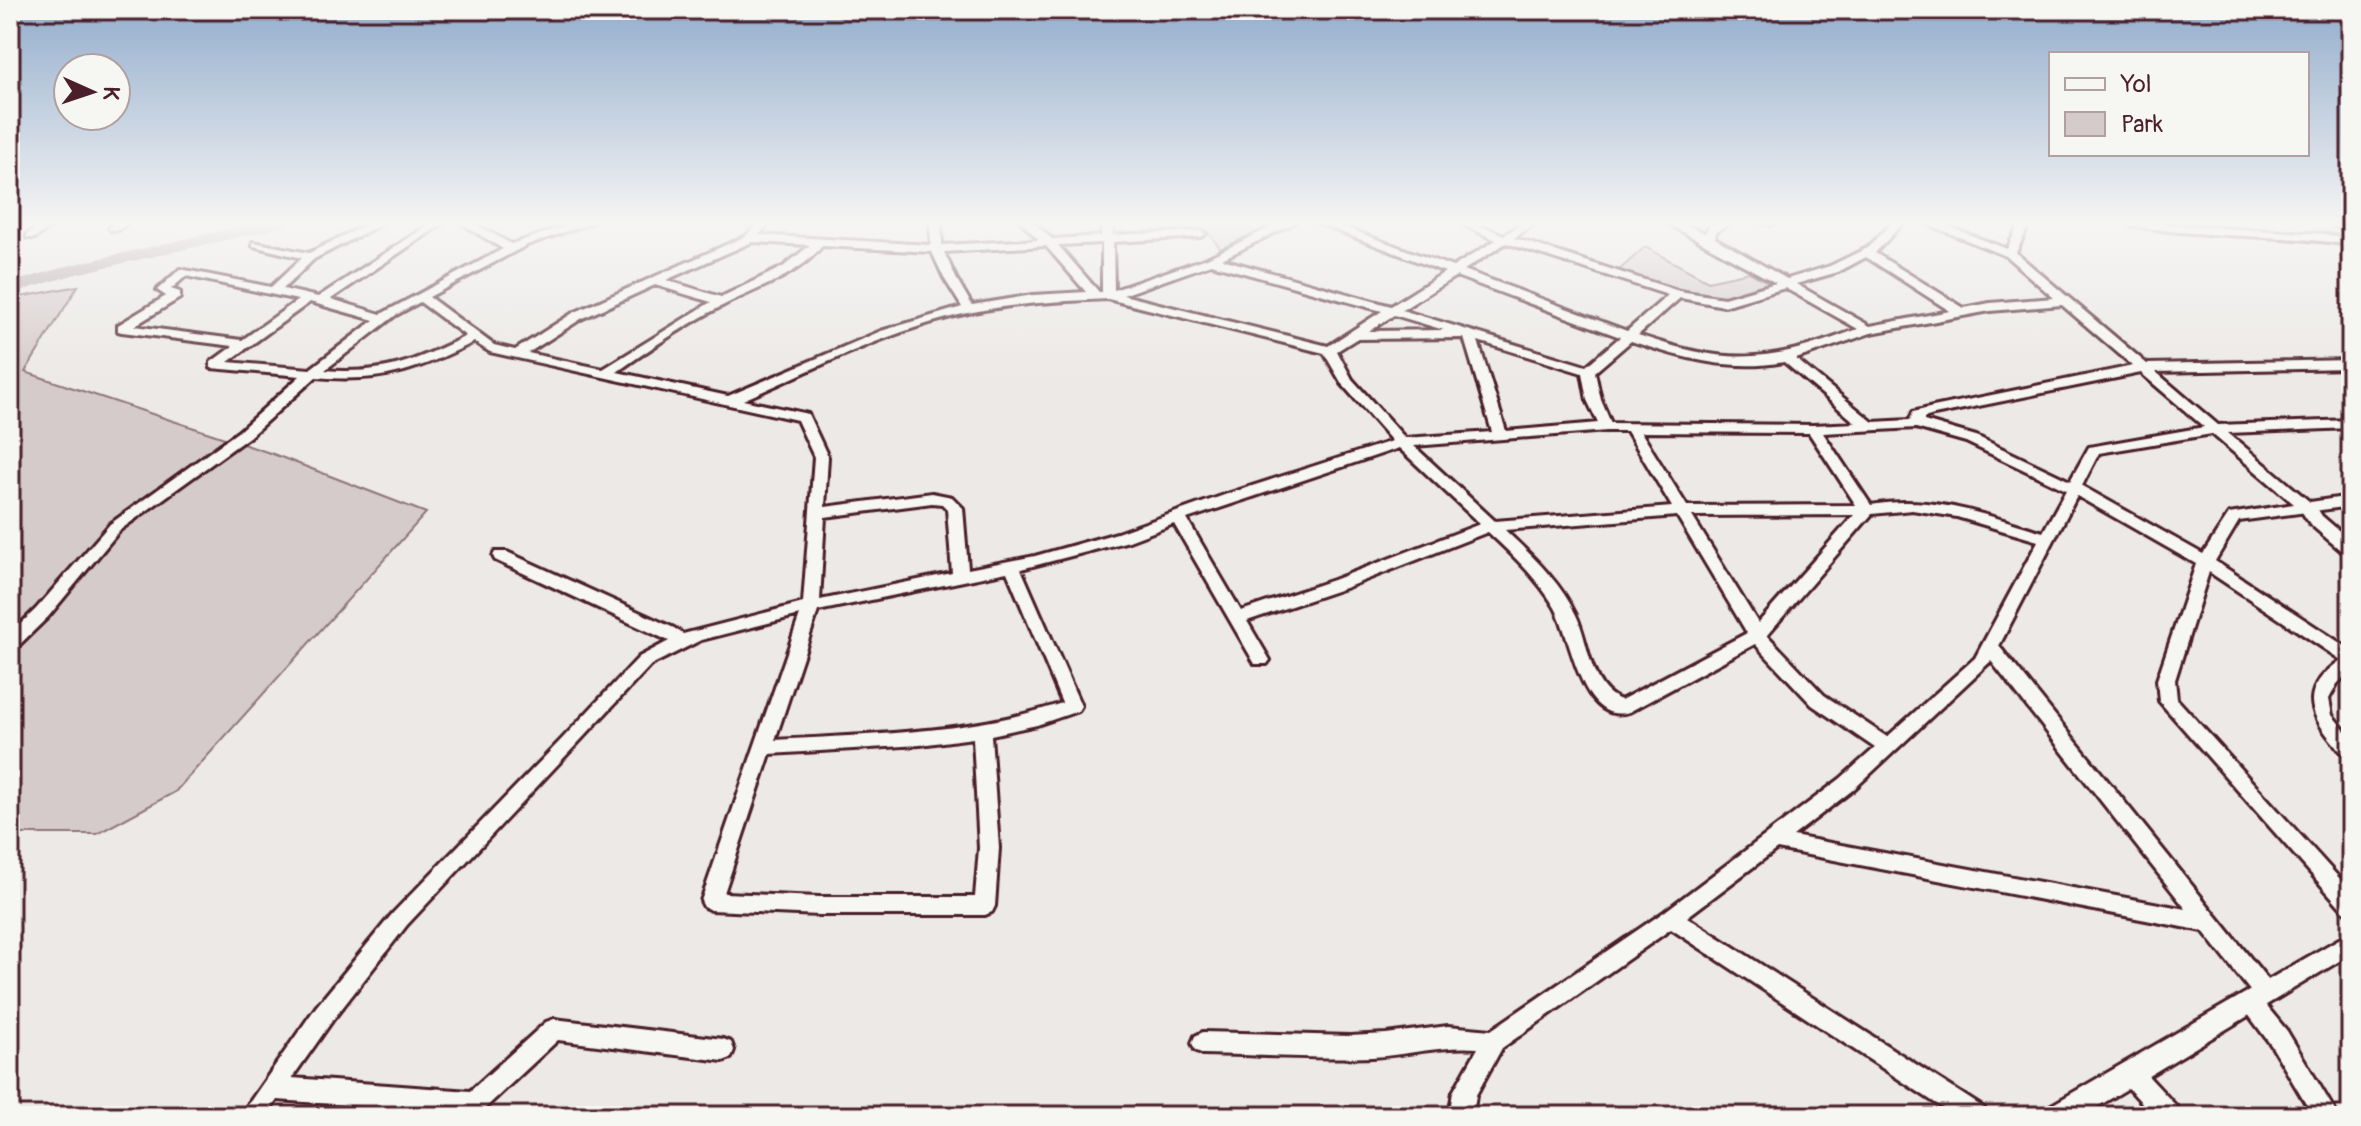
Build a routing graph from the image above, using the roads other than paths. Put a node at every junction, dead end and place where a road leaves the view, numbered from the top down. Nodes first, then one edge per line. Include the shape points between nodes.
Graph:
1 (181, 275) edge
2 (196, 275) edge
3 (291, 275) edge
4 (354, 275) edge
5 (463, 275) edge
6 (674, 275) edge
7 (772, 275) edge
8 (947, 275) edge
9 (1077, 275) edge
10 (1108, 275) edge
11 (1167, 275) edge
12 (1270, 275) edge
13 (1448, 275) edge
14 (1464, 275) edge
15 (1616, 275) edge
16 (1771, 275) edge
17 (1817, 275) edge
18 (1901, 275) edge
19 (2034, 275) edge
20 (658, 282) junction
21 (1787, 284) junction
22 (274, 291) junction
23 (1094, 294) junction
24 (1677, 294) junction
25 (1108, 295) junction
26 (421, 297) junction
27 (314, 299) junction
28 (721, 301) junction
29 (2066, 301) junction
30 (969, 309) junction
31 (1391, 310) junction
32 (1961, 312) junction
33 (384, 319) junction
34 (1868, 330) junction
35 (1469, 334) junction
36 (1352, 335) junction
37 (1629, 335) junction
38 (475, 337) junction
39 (245, 344) junction
40 (1330, 350) junction
41 (517, 354) junction
42 (1786, 357) junction
43 (2351, 364) edge
44 (2144, 368) junction
45 (316, 371) junction
46 (1588, 371) junction
47 (605, 374) junction
48 (727, 401) junction
49 (1916, 424) junction
50 (2351, 424) edge
51 (1869, 426) junction
52 (1607, 427) junction
53 (1631, 427) junction
54 (1813, 429) junction
55 (2215, 429) junction
56 (1500, 435) junction
57 (1400, 443) junction
58 (2074, 488) junction
59 (2351, 501) edge
60 (2307, 507) junction
61 (1867, 510) junction
62 (1682, 511) junction
63 (817, 513) junction
64 (1178, 517) junction
65 (1489, 526) junction
66 (2351, 536) edge
67 (2047, 539) junction
68 (2351, 550) edge
69 (501, 556) dead end
70 (2205, 562) junction
71 (1012, 566) junction
72 (960, 576) junction
73 (811, 607) junction
74 (1237, 618) junction
75 (1757, 635) junction
76 (682, 642) junction
77 (10, 644) edge
78 (1990, 647) junction
79 (1261, 660) dead end
80 (2351, 660) edge
81 (982, 731) junction
82 (1887, 747) junction
83 (761, 748) junction
84 (2351, 751) edge
85 (1773, 840) junction
86 (2351, 905) edge
87 (1671, 918) junction
88 (2210, 923) junction
89 (2351, 942) edge
90 (2258, 998) junction
91 (1494, 1041) junction
92 (1203, 1043) dead end
93 (723, 1050) dead end
94 (2130, 1073) junction
95 (271, 1088) junction
96 (252, 1116) edge
97 (1461, 1116) edge
98 (1976, 1116) edge
99 (2057, 1116) edge
100 (2170, 1116) edge
101 (2326, 1116) edge

1 - 39 street via 163,290 176,295 122,328
2 - 22 street
3 - 22 street
4 - 27 street
5 - 26 street
6 - 20 street
7 - 28 street
8 - 30 street
9 - 23 street
10 - 25 street
11 - 25 street
12 - 31 street
13 - 31 street
14 - 37 street
15 - 24 street
16 - 21 street
17 - 21 street
18 - 32 street
19 - 29 street
20 - 28 street
20 - 41 street via 577,316
21 - 24 street via 1724,302
21 - 34 street
22 - 27 street
23 - 25 street
23 - 30 street
24 - 37 street
25 - 40 street
26 - 33 street
26 - 38 street
27 - 33 street
27 - 39 street
28 - 47 street
29 - 32 street
29 - 44 street
30 - 48 street via 886,334
31 - 35 street
31 - 36 street
32 - 34 street
33 - 45 street
34 - 42 street
35 - 36 street
35 - 46 street
35 - 56 street
36 - 40 street
37 - 42 street via 1725,360
37 - 46 street
38 - 41 street via 490,348
38 - 45 street via 420,364 378,374
39 - 45 street via 216,365
40 - 57 street via 1336,370
41 - 47 street
42 - 51 street
43 - 44 street
44 - 49 street via 1933,411 1918,415
44 - 55 street
45 - 77 street via 244,434 115,527
46 - 52 street via 1598,414
47 - 48 street
48 - 63 street via 803,417 821,457
49 - 51 street
49 - 58 street via 1971,439
50 - 55 street
51 - 54 street
52 - 53 street
52 - 56 street
53 - 54 street
53 - 62 street
54 - 61 street
55 - 58 street via 2094,450
55 - 60 street
56 - 57 street
57 - 64 street
57 - 65 street
58 - 67 street
58 - 70 street
59 - 60 street
60 - 66 street
60 - 68 street
60 - 70 street via 2234,517
61 - 62 street
61 - 67 street via 1949,510
61 - 75 street
62 - 65 street
62 - 75 street
63 - 72 street via 947,500 955,508
63 - 73 street
64 - 71 street
64 - 74 street
65 - 74 street
65 - 75 street via 1541,576 1567,613 1585,666 1602,700 1613,707 1623,707
67 - 78 street
69 - 76 street
70 - 80 street
70 - 86 street via 2166,680 2168,701
71 - 72 street
71 - 81 street via 1072,706
72 - 73 street
73 - 76 street
73 - 83 street
74 - 79 street
75 - 82 street via 1818,700
76 - 95 street via 645,661 400,919
78 - 82 street via 1982,662
78 - 88 street
80 - 84 street via 2319,692 2318,702
81 - 83 street
81 - 83 street via 989,848 985,906 711,901
82 - 85 street
85 - 87 street
85 - 88 street
87 - 91 street
87 - 98 street
88 - 90 street
89 - 90 street
90 - 94 street
90 - 101 street
91 - 92 street via 1466,1035 1369,1046
91 - 97 street via 1465,1092
93 - 95 street via 554,1029 474,1103
94 - 99 street
94 - 100 street
95 - 96 street

